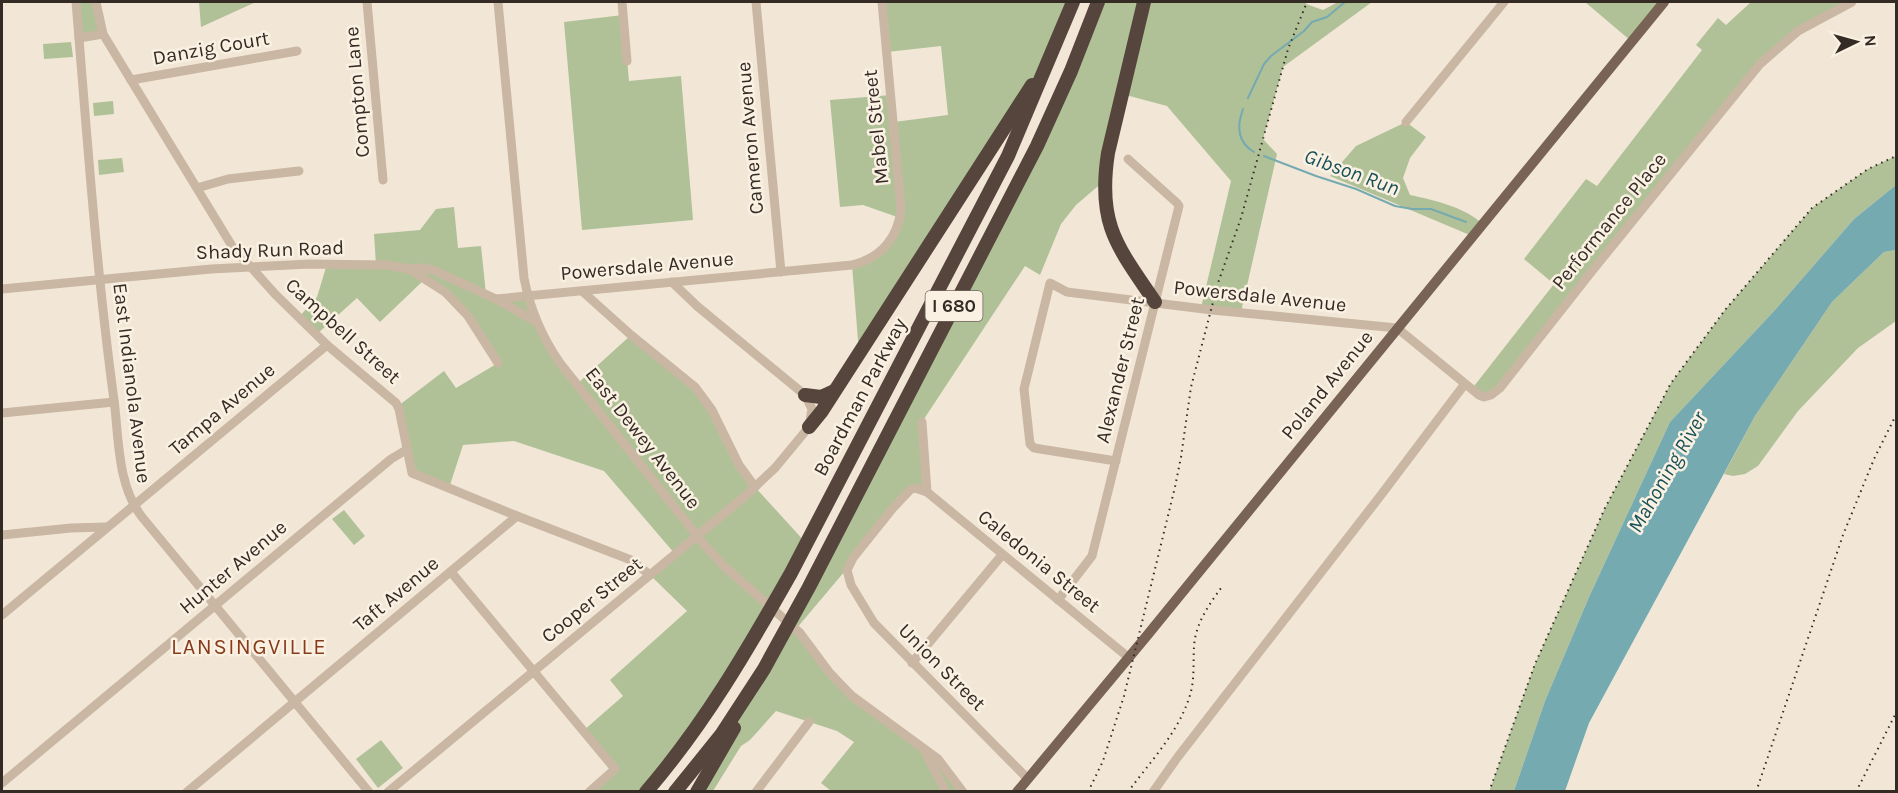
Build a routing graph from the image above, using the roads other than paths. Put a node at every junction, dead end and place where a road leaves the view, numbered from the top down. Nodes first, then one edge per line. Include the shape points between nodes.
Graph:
1 (75, 2) edge
2 (96, 2) edge
3 (367, 2) edge
4 (498, 2) edge
5 (622, 2) edge
6 (756, 2) edge
7 (882, 2) edge
8 (1073, 2) edge
9 (1098, 2) edge
10 (1143, 2) edge
11 (1504, 2) edge
12 (1852, 2) edge
13 (1660, 3) edge
14 (103, 34) junction
15 (1060, 34) junction
16 (79, 38) junction
17 (297, 51) dead end
18 (627, 61) dead end
19 (131, 80) junction
20 (1406, 122) dead end
21 (1128, 159) dead end
22 (299, 171) dead end
23 (383, 180) dead end
24 (197, 188) junction
25 (888, 245) joint
26 (250, 266) junction
27 (409, 269) junction
28 (781, 272) junction
29 (100, 280) junction
30 (672, 282) junction
31 (2, 289) edge
32 (582, 291) junction
33 (527, 296) junction
34 (496, 299) junction
35 (1155, 303) junction
36 (537, 322) junction
37 (1396, 328) junction
38 (327, 345) junction
39 (498, 363) dead end
40 (1464, 385) junction
41 (834, 391) junction
42 (805, 395) junction
43 (114, 402) junction
44 (2, 413) edge
45 (922, 422) dead end
46 (809, 427) junction
47 (406, 450) junction
48 (1116, 460) junction
49 (755, 487) junction
50 (927, 492) junction
51 (133, 507) junction
52 (517, 516) junction
53 (106, 527) junction
54 (2, 535) edge
55 (1002, 555) junction
56 (451, 572) junction
57 (650, 576) junction
58 (1058, 600) junction
59 (215, 606) junction
60 (2, 615) edge
61 (1128, 657) junction
62 (912, 663) junction
63 (764, 669) junction
64 (533, 671) junction
65 (294, 702) junction
66 (809, 722) dead end
67 (922, 747) junction
68 (1028, 779) junction
69 (2, 783) edge
70 (187, 792) edge
71 (369, 792) edge
72 (388, 792) edge
73 (589, 792) edge
74 (646, 792) edge
75 (675, 792) edge
76 (697, 792) edge
77 (756, 792) edge
78 (946, 792) edge
79 (963, 792) edge
80 (1017, 792) edge
81 (1153, 792) edge

1 - 16 street, East Indianola Avenue
2 - 14 street, Campbell Street
3 - 23 street, Compton Lane
4 - 33 street, East Dewey Avenue
5 - 18 street
6 - 28 street, Cameron Avenue
7 - 25 street, Mabel Street via 901,209 897,229
8 - 15 highway, Boardman Parkway / I 680
9 - 63 highway, Boardman Parkway / I 680 via 1037,146
10 - 35 highway via 1108,153 1104,198 1115,240
11 - 20 street
12 - 40 street, Performance Place via 1798,31 1754,71 1496,392 1484,397
13 - 37 main road, Poland Avenue
14 - 16 street
14 - 19 street, Campbell Street
15 - 41 highway via 1031,87
15 - 74 highway, Boardman Parkway / I 680 via 1008,156 782,589 703,718
16 - 29 street, East Indianola Avenue
17 - 19 street, Danzig Court
19 - 24 street, Campbell Street
21 - 35 street, Alexander Street via 1179,205
22 - 24 street via 228,179
24 - 26 street, Campbell Street via 232,246
25 - 28 street, Powersdale Avenue via 868,260 852,265
26 - 27 street, Shady Run Road via 365,264
26 - 29 street, Shady Run Road
26 - 38 street, Campbell Street
27 - 34 street via 433,270
27 - 39 street, Shady Run Road via 458,303
28 - 30 street, Powersdale Avenue
29 - 31 street, Shady Run Road
29 - 43 street, East Indianola Avenue
30 - 32 street, Powersdale Avenue
30 - 42 street
32 - 33 street, Powersdale Avenue
32 - 49 street via 695,387
33 - 34 street, Powersdale Avenue
33 - 36 street, East Dewey Avenue
34 - 36 street
35 - 37 street, Powersdale Avenue
35 - 48 street, Alexander Street
35 - 48 street, Powersdale Avenue via 1067,292 1050,283 1024,388 1030,444 1034,448
36 - 67 street, East Dewey Avenue via 560,363 725,567 801,633 852,696
37 - 40 street, Performance Place
37 - 61 main road, Poland Avenue
38 - 47 street, Campbell Street via 396,403
38 - 51 street, Tampa Avenue
40 - 81 street
41 - 42 highway via 821,396
41 - 46 highway
42 - 46 street via 812,409
43 - 44 street
43 - 51 street, East Indianola Avenue via 124,477
45 - 50 street
46 - 49 street, Cooper Street
47 - 52 street, Campbell Street via 412,473
47 - 59 street, Hunter Avenue
48 - 58 street, Alexander Street via 1092,555
49 - 57 street, Cooper Street
50 - 55 street, Caledonia Street
50 - 62 street, Union Street via 915,488 907,491 847,570 871,620
51 - 53 street, Tampa Avenue
51 - 59 street, East Indianola Avenue
52 - 56 street, Taft Avenue
52 - 57 street, Campbell Street via 631,560
53 - 54 street
53 - 60 street, Tampa Avenue
55 - 58 street, Caledonia Street
55 - 62 street
56 - 64 street
56 - 65 street, Taft Avenue
57 - 64 street, Cooper Street
58 - 61 street, Caledonia Street
59 - 65 street, East Indianola Avenue
59 - 69 street, Hunter Avenue
61 - 68 main road, Poland Avenue
62 - 68 street, Union Street
63 - 75 highway, Boardman Parkway / I 680 via 721,735
63 - 76 highway
64 - 72 street, Cooper Street
64 - 73 street via 615,769
65 - 70 street, Taft Avenue
65 - 71 street, East Indianola Avenue
66 - 77 street
67 - 78 street
67 - 79 street, East Dewey Avenue via 938,759
68 - 80 main road, Poland Avenue

